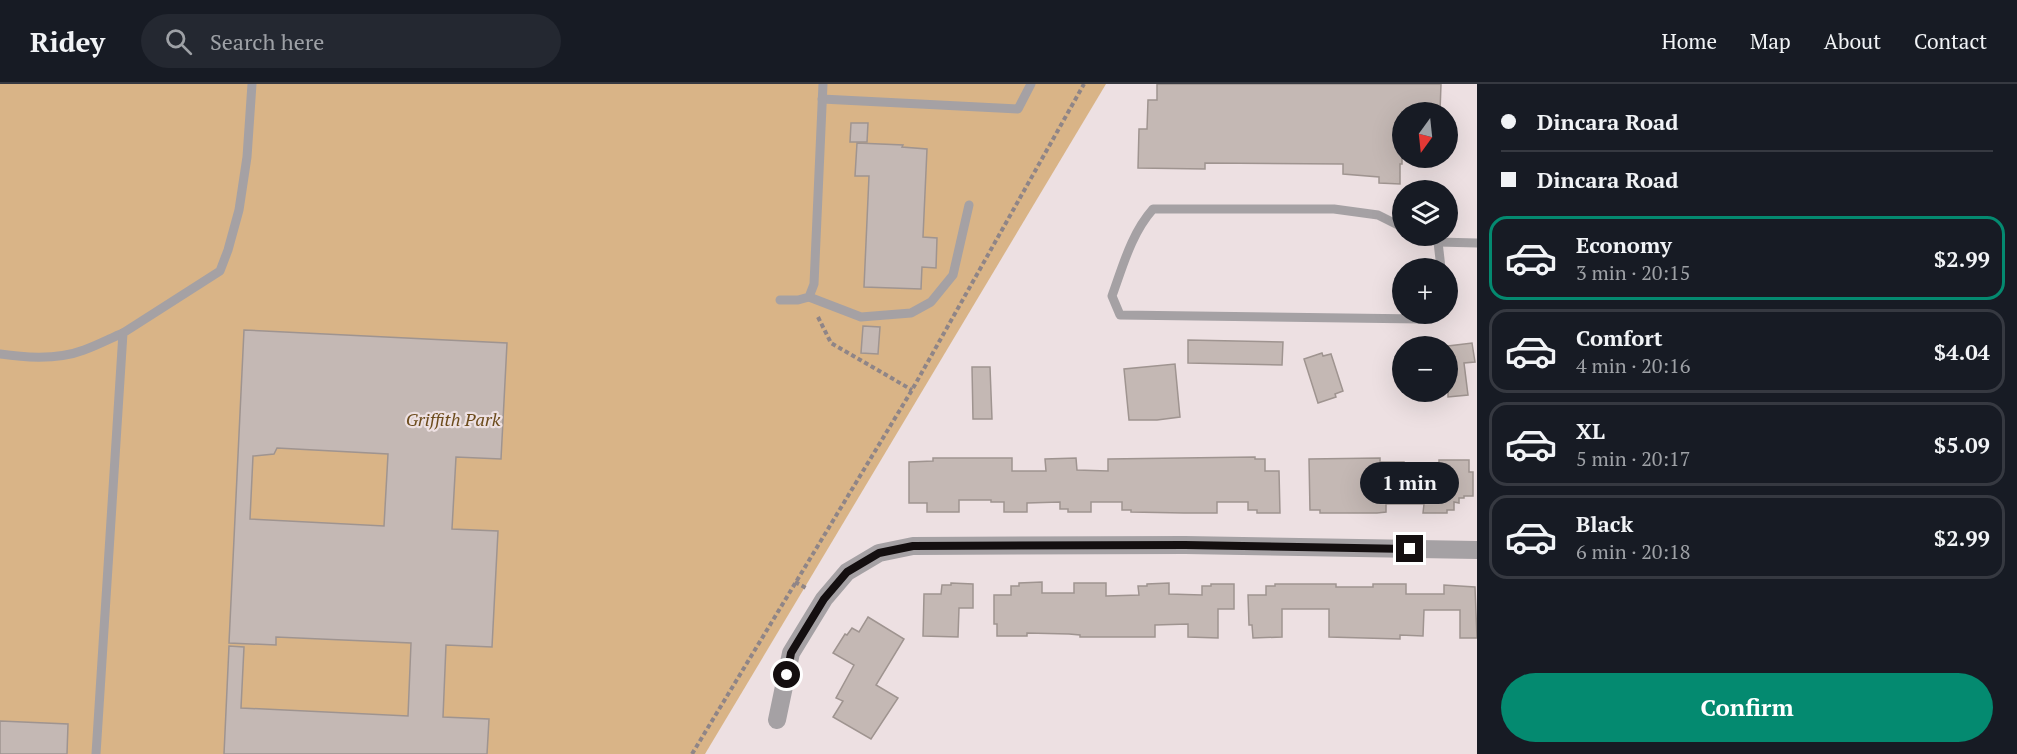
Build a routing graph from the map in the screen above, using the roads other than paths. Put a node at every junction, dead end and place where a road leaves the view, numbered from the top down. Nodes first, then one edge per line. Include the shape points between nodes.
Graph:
1 (252, 84) edge
2 (823, 84) edge
3 (1031, 84) edge
4 (822, 99) junction
5 (969, 204) dead end
6 (1392, 222) edge
7 (1458, 243) edge
8 (1477, 243) edge
9 (809, 297) junction
10 (780, 300) dead end
11 (1392, 319) edge
12 (123, 333) junction
13 (0, 354) edge
14 (1477, 550) edge
15 (777, 720) dead end
16 (96, 754) edge

1 - 12 lane via 239,210 220,271
2 - 4 lane
3 - 4 lane via 1018,109
4 - 9 lane via 814,284
5 - 9 lane via 953,275 931,302 911,313 861,317
6 - 11 lane via 1378,215 1334,209 1153,209 1142,220 1129,246 1112,297 1120,315
7 - 8 lane
9 - 10 lane
12 - 13 lane via 83,351 57,356
12 - 16 lane
14 - 15 street via 913,546 879,553 847,572 824,599 791,653

